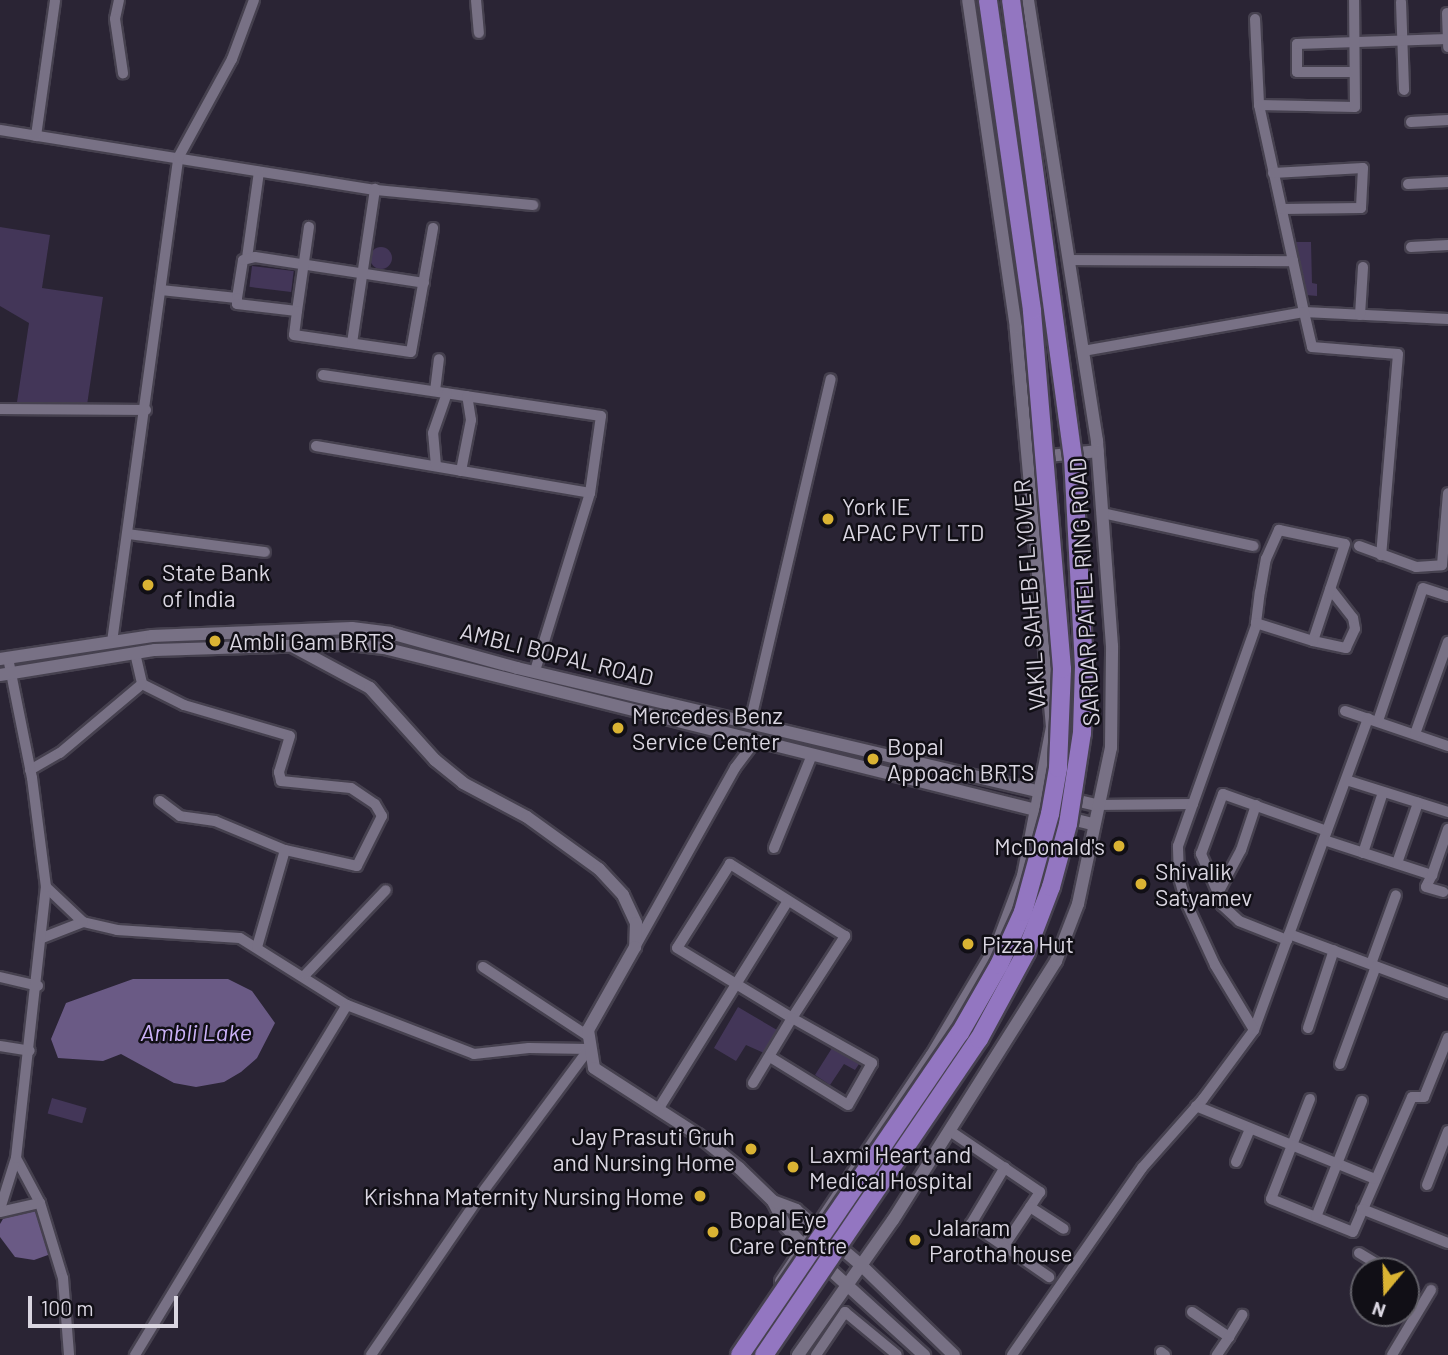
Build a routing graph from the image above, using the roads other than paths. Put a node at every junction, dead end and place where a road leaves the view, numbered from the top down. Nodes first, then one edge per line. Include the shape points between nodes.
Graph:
1 (55, 0) edge
2 (119, 0) edge
3 (254, 0) edge
4 (476, 0) edge
5 (968, 0) edge
6 (988, 0) edge
7 (1011, 0) edge
8 (1028, 0) edge
9 (1354, 0) edge
10 (1401, 2) dead end
11 (1447, 13) edge
12 (1255, 19) dead end
13 (479, 33) dead end
14 (1448, 39) edge
15 (1403, 41) junction
16 (1354, 44) junction
17 (1448, 47) edge
18 (1354, 72) junction
19 (122, 73) dead end
20 (1404, 90) dead end
21 (1259, 105) junction
22 (1448, 120) edge
23 (1411, 122) dead end
24 (0, 130) edge
25 (36, 136) junction
26 (178, 158) junction
27 (259, 172) junction
28 (1273, 173) junction
29 (1448, 182) edge
30 (1408, 184) dead end
31 (375, 189) junction
32 (534, 205) dead end
33 (1283, 209) junction
34 (309, 228) dead end
35 (433, 228) dead end
36 (1448, 245) edge
37 (1410, 247) dead end
38 (247, 258) junction
39 (1069, 260) junction
40 (1293, 261) junction
41 (302, 265) junction
42 (1363, 267) dead end
43 (364, 274) junction
44 (424, 283) junction
45 (161, 290) junction
46 (237, 298) junction
47 (296, 311) junction
48 (1304, 312) junction
49 (1360, 315) junction
50 (1448, 319) edge
51 (352, 343) junction
52 (1083, 351) junction
53 (439, 359) dead end
54 (323, 375) dead end
55 (831, 379) dead end
56 (435, 391) junction
57 (447, 393) junction
58 (467, 396) junction
59 (0, 409) edge
60 (146, 410) junction
61 (316, 446) dead end
62 (1098, 451) junction
63 (1027, 458) junction
64 (436, 466) junction
65 (461, 471) junction
66 (590, 493) junction
67 (1448, 493) edge
68 (1102, 513) junction
69 (128, 534) junction
70 (1253, 546) dead end
71 (1359, 546) dead end
72 (265, 552) dead end
73 (1381, 555) junction
74 (1330, 589) junction
75 (1448, 596) edge
76 (1256, 623) junction
77 (152, 636) junction
78 (111, 642) junction
79 (1313, 642) junction
80 (1448, 642) edge
81 (291, 645) junction
82 (155, 650) junction
83 (135, 653) junction
84 (4, 658) edge
85 (536, 671) junction
86 (5, 674) edge
87 (142, 684) junction
88 (1345, 711) dead end
89 (1373, 720) junction
90 (750, 723) junction
91 (1415, 734) junction
92 (755, 741) junction
93 (1448, 746) edge
94 (812, 754) junction
95 (30, 770) junction
96 (1346, 780) junction
97 (1383, 792) junction
98 (1041, 793) junction
99 (160, 801) dead end
100 (1418, 803) junction
101 (1193, 804) junction
102 (1256, 805) junction
103 (1096, 806) junction
104 (1037, 809) junction
105 (1448, 812) edge
106 (1092, 824) junction
107 (1448, 829) edge
108 (1325, 836) junction
109 (774, 848) dead end
110 (285, 850) junction
111 (1363, 853) junction
112 (1397, 863) junction
113 (1432, 875) junction
114 (46, 887) junction
115 (386, 890) dead end
116 (1443, 892) dead end
117 (1218, 893) junction
118 (1396, 895) dead end
119 (788, 901) junction
120 (83, 922) junction
121 (1288, 937) junction
122 (42, 938) junction
123 (257, 947) junction
124 (635, 947) junction
125 (1334, 950) junction
126 (1373, 965) junction
127 (483, 967) dead end
128 (305, 975) junction
129 (0, 977) edge
130 (736, 984) junction
131 (38, 986) junction
132 (1448, 993) edge
133 (347, 1005) junction
134 (792, 1018) junction
135 (1308, 1027) dead end
136 (1254, 1030) junction
137 (1448, 1038) edge
138 (589, 1043) junction
139 (0, 1046) edge
140 (30, 1051) junction
141 (770, 1057) junction
142 (1340, 1064) dead end
143 (753, 1083) dead end
144 (1310, 1099) dead end
145 (1362, 1101) dead end
146 (1196, 1107) junction
147 (659, 1108) junction
148 (1250, 1129) junction
149 (950, 1131) junction
150 (1448, 1131) edge
151 (1292, 1148) junction
152 (1445, 1149) edge
153 (16, 1158) junction
154 (1236, 1162) dead end
155 (1337, 1164) junction
156 (1005, 1167) junction
157 (1375, 1178) junction
158 (1427, 1185) dead end
159 (774, 1201) junction
160 (40, 1203) junction
161 (1030, 1207) junction
162 (1362, 1209) junction
163 (0, 1210) edge
164 (1316, 1217) junction
165 (816, 1227) junction
166 (1064, 1229) dead end
167 (1448, 1244) edge
168 (803, 1245) junction
169 (1004, 1246) junction
170 (1359, 1253) dead end
171 (1366, 1257) edge
172 (862, 1266) junction
173 (1049, 1277) dead end
174 (849, 1285) junction
175 (1431, 1290) dead end
176 (1192, 1312) dead end
177 (1242, 1315) dead end
178 (1229, 1337) junction
179 (69, 1355) edge
180 (135, 1355) edge
181 (371, 1355) edge
182 (732, 1355) edge
183 (740, 1355) edge
184 (764, 1355) edge
185 (798, 1355) edge
186 (816, 1355) edge
187 (897, 1355) edge
188 (925, 1355) edge
189 (954, 1355) edge
190 (1012, 1355) edge
191 (1217, 1355) edge
192 (1392, 1355) edge

1 - 25 street
2 - 19 street via 115,19
3 - 26 street via 232,59
4 - 13 street
5 - 63 street, SARDAR PATEL RING ROAD via 1016,328
6 - 183 highway, VAKIL SAHEB FLYOVER, bridge via 1032,310 1062,669 1058,768 1050,814 1023,912 967,1022
7 - 184 highway, VAKIL SAHEB FLYOVER, bridge via 1073,457 1084,667 1083,733 1068,824 1026,952 979,1038
8 - 39 street, SARDAR PATEL RING ROAD
9 - 16 street
10 - 15 street
11 - 14 street
12 - 21 street
14 - 15 street
14 - 17 street
15 - 16 street
15 - 20 street
16 - 18 street
16 - 18 street via 1297,44 1297,72
18 - 21 street via 1354,107
21 - 28 street
22 - 23 street
24 - 25 street
25 - 26 street
26 - 27 street
26 - 45 street
27 - 31 street
27 - 38 street
28 - 33 street
28 - 33 street via 1363,168 1361,208
29 - 30 street
31 - 32 street
31 - 43 street
33 - 40 street
34 - 41 street
35 - 44 street
36 - 37 street
38 - 41 street
38 - 46 street
39 - 40 street
39 - 52 street, SARDAR PATEL RING ROAD
40 - 48 street
41 - 43 street
41 - 47 street
42 - 49 street
43 - 44 street
43 - 51 street
44 - 51 street via 411,352
45 - 46 street
45 - 60 street
46 - 47 street via 237,304
47 - 51 street via 294,335
48 - 49 street
48 - 52 street
48 - 73 street via 1312,347 1398,354
49 - 50 street
52 - 62 street, SARDAR PATEL RING ROAD
53 - 56 street
54 - 56 street
55 - 90 street
56 - 57 street
57 - 58 street
57 - 64 street via 433,433
58 - 65 street via 470,428
58 - 66 street via 601,416
59 - 60 street
60 - 69 street
61 - 64 street
62 - 63 street
62 - 68 street, SARDAR PATEL RING ROAD
63 - 98 street, SARDAR PATEL RING ROAD via 1052,727
64 - 65 street
65 - 66 street
66 - 85 street
67 - 73 street via 1442,565 1416,567
68 - 70 street
68 - 103 street, SARDAR PATEL RING ROAD via 1112,646 1111,748
69 - 72 street
69 - 78 street
71 - 73 street
74 - 76 street via 1345,544 1279,530 1266,559
74 - 79 street
74 - 79 street via 1353,618 1355,629 1346,648
75 - 89 street via 1423,588
76 - 79 street
76 - 101 street
77 - 78 street, AMBLI BOPAL ROAD
77 - 82 street
77 - 85 street, AMBLI BOPAL ROAD via 352,628
78 - 84 street, AMBLI BOPAL ROAD
80 - 91 street
81 - 82 street, AMBLI BOPAL ROAD
81 - 92 street, AMBLI BOPAL ROAD via 388,649
81 - 124 street via 370,688 435,760 463,783 527,817 599,869 623,895 636,923
82 - 83 street, AMBLI BOPAL ROAD
83 - 86 street, AMBLI BOPAL ROAD
83 - 87 street
84 - 86 street
85 - 90 street, AMBLI BOPAL ROAD
86 - 95 street
87 - 95 street via 60,753
87 - 110 street via 184,705 281,730 290,736 279,772 281,780 351,788 374,804 382,816 357,866
88 - 89 street
89 - 91 street
89 - 96 street
90 - 98 street, AMBLI BOPAL ROAD
91 - 93 street
92 - 94 street, AMBLI BOPAL ROAD
92 - 124 street via 735,768
94 - 104 street, AMBLI BOPAL ROAD
94 - 109 street
95 - 114 street
96 - 97 street
96 - 108 street
97 - 100 street
97 - 111 street
98 - 103 street, AMBLI BOPAL ROAD
98 - 104 street, SARDAR PATEL RING ROAD
99 - 110 street via 180,816 215,821
100 - 105 street
100 - 112 street
101 - 103 street
101 - 136 street via 1178,846 1178,877 1215,965
102 - 108 street
102 - 117 street
102 - 117 street via 1223,794 1220,799 1201,854
103 - 106 street, SARDAR PATEL RING ROAD
104 - 106 street, AMBLI BOPAL ROAD
104 - 165 street, SARDAR PATEL RING ROAD via 1023,876 997,944 911,1086
106 - 149 street, SARDAR PATEL RING ROAD via 1078,904 1056,961
107 - 113 street
108 - 111 street
108 - 121 street
110 - 123 street
111 - 112 street
112 - 113 street
113 - 116 street via 1426,887
114 - 120 street
114 - 122 street
115 - 128 street
117 - 121 street via 1222,905 1239,921
118 - 126 street
119 - 130 street
119 - 130 street via 730,864 677,948
119 - 134 street via 845,936
120 - 122 street
120 - 123 street via 117,930 240,938
121 - 125 street
121 - 136 street
122 - 131 street
123 - 128 street
124 - 138 street
125 - 126 street
125 - 135 street
126 - 132 street
126 - 142 street
127 - 138 street
128 - 133 street
129 - 131 street
130 - 134 street
130 - 147 street
131 - 140 street
133 - 138 street via 474,1054
133 - 180 street
134 - 141 street
134 - 141 street via 872,1063 848,1105
136 - 146 street
137 - 157 street via 1424,1097 1412,1097
138 - 147 street via 594,1068
138 - 181 street
139 - 140 street
140 - 153 street
141 - 143 street
144 - 151 street
145 - 155 street
146 - 148 street
146 - 190 street via 1142,1168
147 - 159 street
148 - 151 street
148 - 154 street
149 - 156 street
149 - 172 street, SARDAR PATEL RING ROAD
150 - 152 street
151 - 155 street
151 - 164 street via 1271,1199
152 - 158 street
153 - 160 street
153 - 163 street
155 - 157 street
155 - 164 street
156 - 161 street via 1040,1192
156 - 169 street via 971,1224
157 - 162 street
159 - 165 street via 796,1210
159 - 168 street via 786,1227
160 - 163 street
160 - 179 street via 63,1278
161 - 166 street
161 - 169 street
162 - 164 street via 1353,1232
162 - 167 street
165 - 168 street
165 - 172 street
168 - 174 street
168 - 182 street
169 - 173 street
170 - 171 street
172 - 174 street, SARDAR PATEL RING ROAD
172 - 189 street
174 - 185 street, SARDAR PATEL RING ROAD
174 - 188 street
175 - 192 street
176 - 178 street
177 - 178 street
178 - 191 street
186 - 187 street via 845,1312

